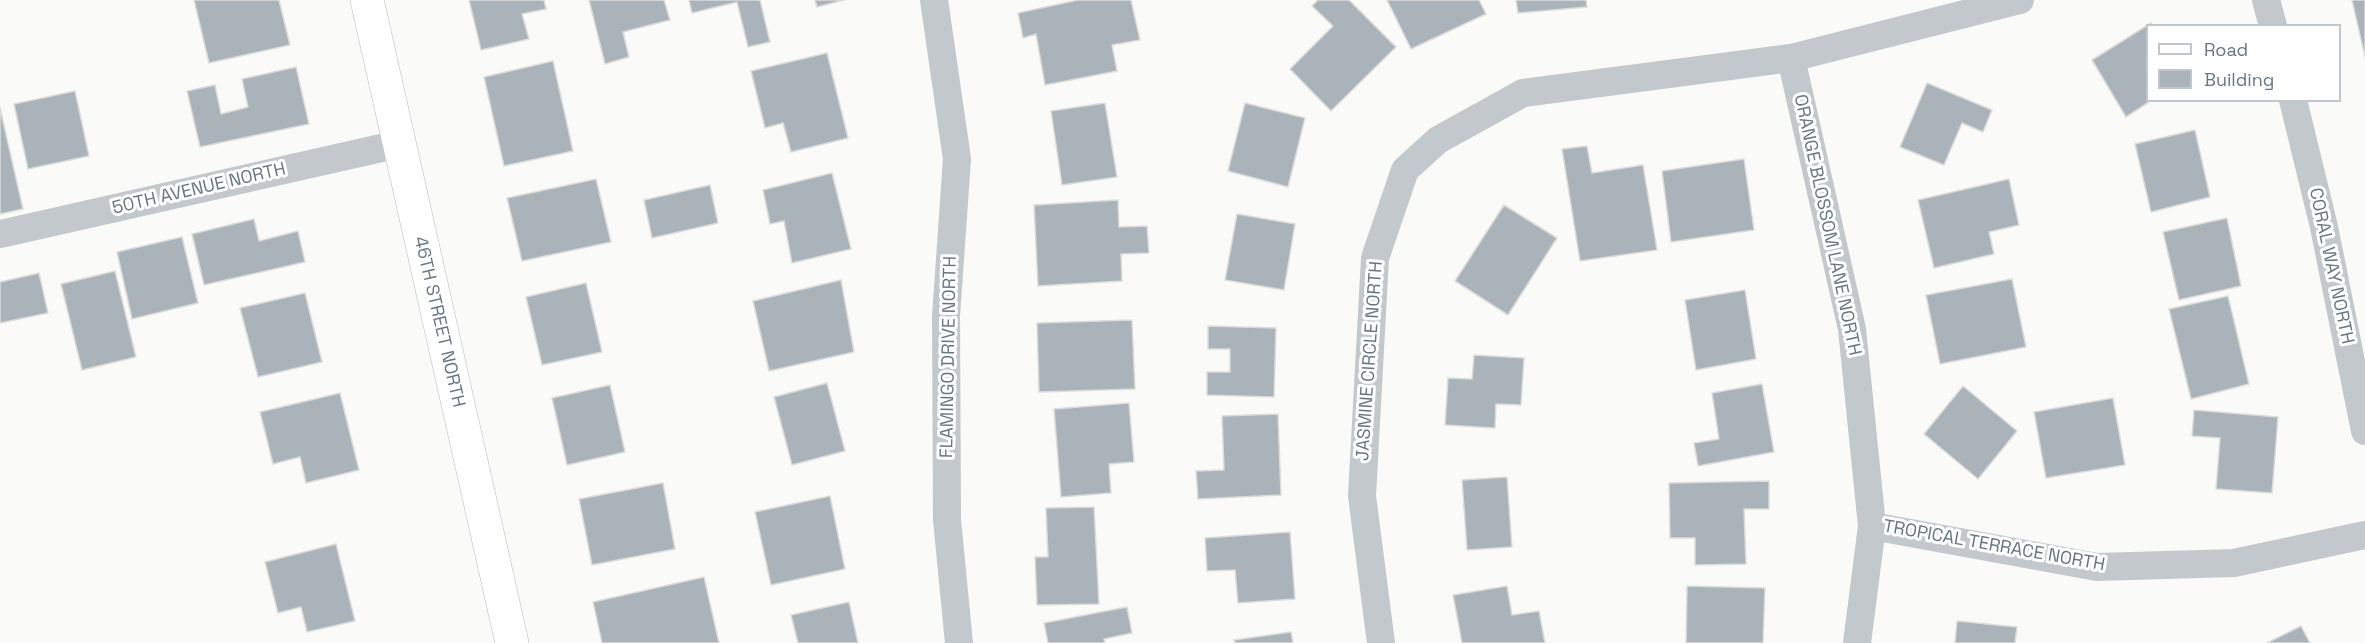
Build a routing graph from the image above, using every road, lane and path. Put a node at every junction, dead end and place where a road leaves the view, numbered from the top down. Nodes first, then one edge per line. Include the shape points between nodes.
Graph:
1 (367, 0) edge
2 (934, 0) edge
3 (2020, 0) edge
4 (2266, 0) edge
5 (2272, 24) edge
6 (1791, 58) junction
7 (2293, 102) edge
8 (399, 144) junction
9 (0, 234) edge
10 (2365, 431) edge
11 (1872, 526) junction
12 (2365, 535) edge
13 (512, 643) edge
14 (959, 643) edge
15 (1381, 643) edge
16 (1857, 643) edge

1 - 8 street, 46TH STREET NORTH
2 - 14 street, FLAMINGO DRIVE NORTH via 957,159 945,316 947,520
3 - 6 street, JASMINE CIRCLE NORTH
4 - 5 street
6 - 11 street, ORANGE BLOSSOM LANE NORTH via 1852,329
6 - 15 street, JASMINE CIRCLE NORTH via 1523,93 1438,140 1405,170 1375,258 1362,496
7 - 10 street, CORAL WAY NORTH via 2324,226
8 - 9 street, 50TH AVENUE NORTH
8 - 13 street, 46TH STREET NORTH
11 - 12 street, TROPICAL TERRACE NORTH via 2097,567 2234,563
11 - 16 street, ORANGE BLOSSOM LANE NORTH

